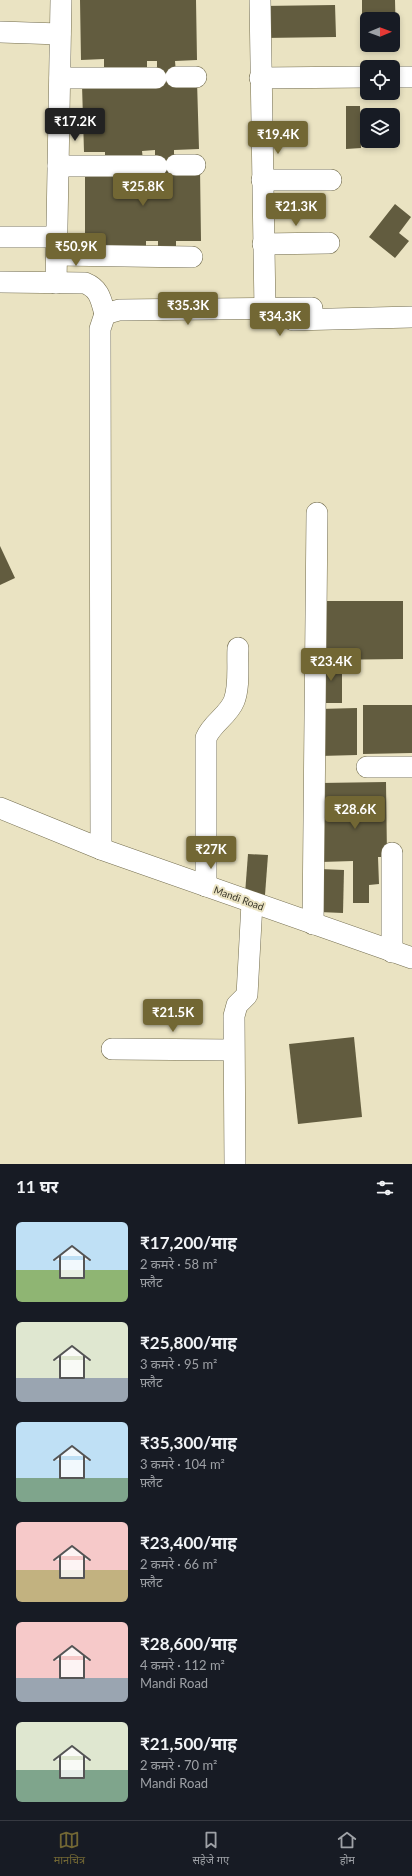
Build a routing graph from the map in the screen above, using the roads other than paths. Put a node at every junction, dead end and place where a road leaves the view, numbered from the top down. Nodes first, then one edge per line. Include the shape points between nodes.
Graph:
1 (61, 0) edge
2 (260, 0) edge
3 (0, 32) edge
4 (60, 34) junction
5 (360, 77) edge
6 (400, 77) edge
7 (412, 77) edge
8 (60, 78) junction
9 (176, 78) dead end
10 (260, 78) junction
11 (176, 165) dead end
12 (58, 166) junction
13 (262, 180) junction
14 (331, 180) dead end
15 (0, 237) edge
16 (329, 243) dead end
17 (264, 244) junction
18 (57, 246) junction
19 (192, 257) dead end
20 (0, 282) edge
21 (56, 283) junction
22 (312, 308) dead end
23 (265, 310) junction
24 (412, 317) edge
25 (103, 319) junction
26 (317, 513) dead end
27 (238, 648) dead end
28 (367, 767) dead end
29 (412, 767) edge
30 (0, 808) edge
31 (101, 849) junction
32 (392, 854) dead end
33 (206, 886) junction
34 (252, 903) junction
35 (314, 924) junction
36 (392, 952) junction
37 (412, 958) edge
38 (112, 1049) dead end
39 (233, 1050) junction
40 (235, 1164) edge

1 - 4 street
2 - 10 street
3 - 4 street
4 - 8 street
5 - 10 street
6 - 7 street
8 - 9 street
8 - 12 street
10 - 13 street
11 - 12 street
12 - 18 street
13 - 14 street
13 - 17 street
15 - 18 street
16 - 17 street
17 - 23 street
18 - 19 street
18 - 21 street
20 - 21 street
21 - 25 street via 85,283 93,286 99,292
22 - 23 street
23 - 25 street via 119,310
24 - 25 street
25 - 31 street
26 - 35 street
27 - 33 street via 234,701 209,730 206,738
28 - 29 street
30 - 31 street, Mandi Road
31 - 33 street, Mandi Road
32 - 36 street
33 - 34 street, Mandi Road
34 - 35 street, Mandi Road
34 - 39 street via 247,995 237,1006 234,1016
35 - 36 street, Mandi Road
36 - 37 street, Mandi Road
38 - 39 street
39 - 40 street

